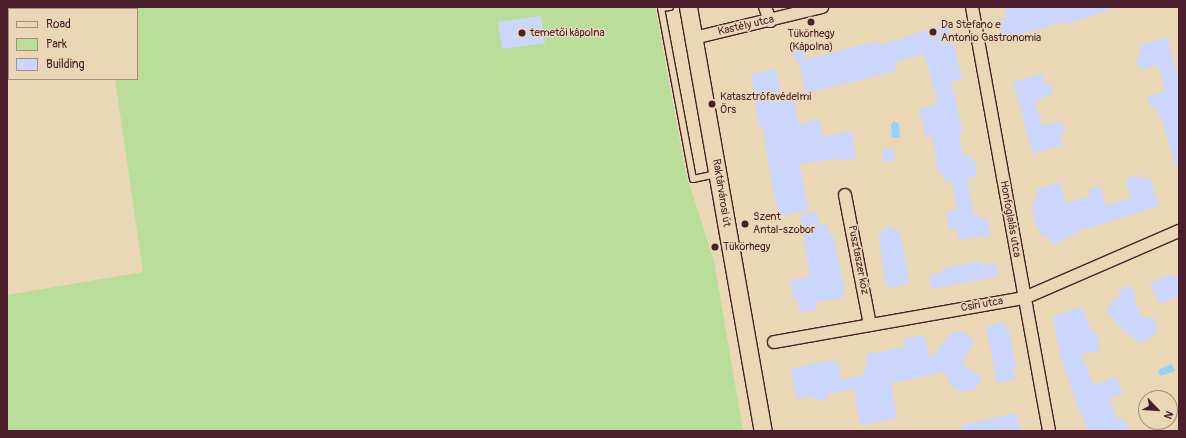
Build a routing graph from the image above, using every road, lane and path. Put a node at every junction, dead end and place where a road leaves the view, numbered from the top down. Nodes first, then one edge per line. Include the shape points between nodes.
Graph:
1 (670, 7) edge
2 (688, 7) edge
3 (765, 7) edge
4 (822, 7) edge
5 (972, 7) edge
6 (770, 20) junction
7 (694, 38) junction
8 (718, 174) junction
9 (845, 195) dead end
10 (1179, 230) edge
11 (1024, 298) junction
12 (870, 325) junction
13 (774, 342) dead end
14 (763, 431) edge
15 (1049, 431) edge

1 - 8 lane via 661,8 693,178
2 - 7 main road, Raktárvárosi út
3 - 6 street
4 - 6 street, Kastély utca
5 - 11 street, Honfoglalás utca
6 - 7 street, Kastély utca
7 - 8 main road, Raktárvárosi út
8 - 14 main road, Raktárvárosi út
9 - 12 street, Pusztaszer köz
10 - 11 street, Csiri utca
11 - 12 street, Csiri utca
11 - 15 street, Honfoglalás utca
12 - 13 street, Csiri utca

